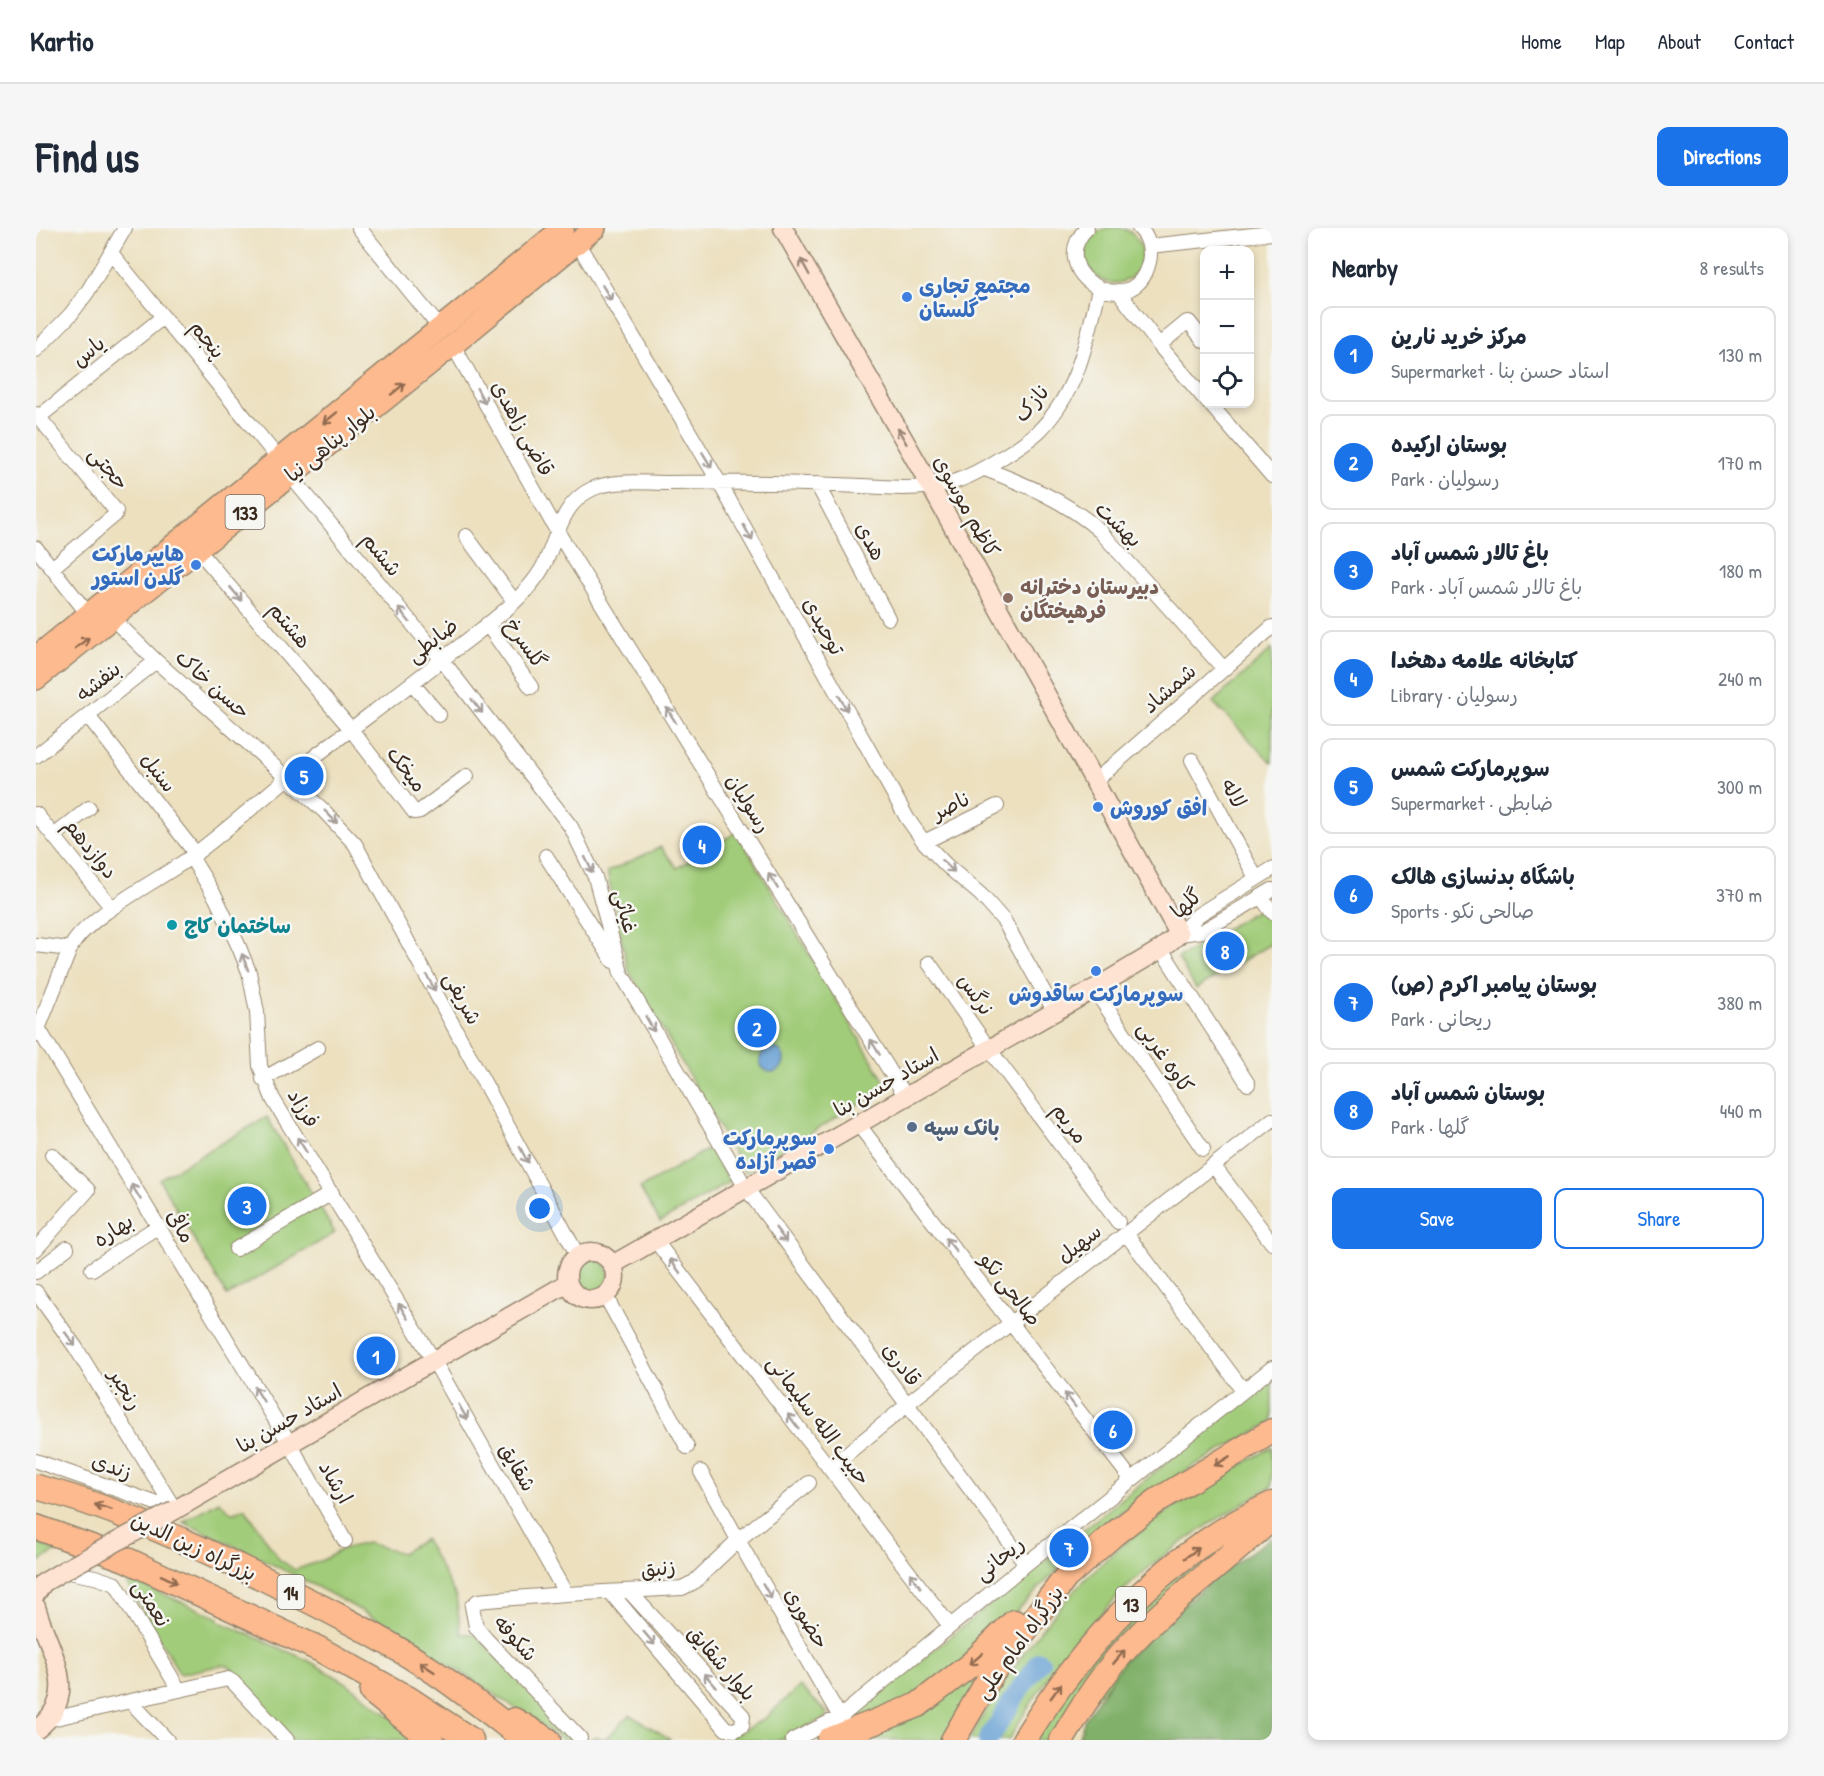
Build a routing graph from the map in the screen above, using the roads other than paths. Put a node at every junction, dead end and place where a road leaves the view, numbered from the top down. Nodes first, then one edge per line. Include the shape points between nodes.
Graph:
1 (125, 228) edge
2 (359, 228) edge
3 (595, 228) edge
4 (783, 228) edge
5 (1087, 228) edge
6 (1142, 229) edge
7 (1272, 233) edge
8 (570, 235) edge
9 (1149, 246) junction
10 (111, 253) junction
11 (1099, 289) junction
12 (1118, 291) junction
13 (163, 317) junction
14 (440, 328) junction
15 (1200, 336) edge
16 (453, 345) junction
17 (1159, 345) junction
18 (36, 350) edge
19 (1200, 393) edge
20 (1213, 408) edge
21 (38, 415) edge
22 (273, 452) dead end
23 (985, 469) junction
24 (290, 476) junction
25 (1272, 476) edge
26 (719, 482) junction
27 (817, 484) junction
28 (931, 487) junction
29 (556, 531) junction
30 (466, 536) dead end
31 (36, 548) edge
32 (198, 550) junction
33 (51, 568) junction
34 (514, 601) junction
35 (88, 614) junction
36 (888, 618) dead end
37 (113, 619) junction
38 (487, 624) junction
39 (1272, 627) edge
40 (36, 657) edge
41 (442, 660) junction
42 (156, 661) junction
43 (1224, 669) junction
44 (36, 679) edge
45 (412, 683) junction
46 (531, 687) dead end
47 (439, 715) dead end
48 (88, 716) junction
49 (350, 728) junction
50 (36, 756) edge
51 (1192, 760) dead end
52 (467, 776) dead end
53 (287, 778) junction
54 (1094, 782) junction
55 (997, 806) dead end
56 (89, 808) dead end
57 (36, 814) edge
58 (54, 836) junction
59 (924, 842) junction
60 (194, 855) junction
61 (546, 856) dead end
62 (1272, 869) edge
63 (1256, 878) junction
64 (1266, 893) edge
65 (112, 908) junction
66 (1272, 912) edge
67 (1179, 934) junction
68 (36, 945) edge
69 (70, 949) junction
70 (1161, 949) junction
71 (36, 951) edge
72 (929, 963) dead end
73 (621, 973) junction
74 (1094, 989) junction
75 (1055, 1012) junction
76 (37, 1031) edge
77 (318, 1048) dead end
78 (989, 1049) junction
79 (263, 1078) junction
80 (1248, 1084) dead end
81 (906, 1097) junction
82 (1272, 1120) edge
83 (858, 1124) junction
84 (1203, 1149) dead end
85 (52, 1155) dead end
86 (1219, 1173) dead end
87 (746, 1188) junction
88 (332, 1193) junction
89 (1118, 1222) dead end
90 (157, 1227) junction
91 (1131, 1239) dead end
92 (655, 1240) junction
93 (1272, 1244) edge
94 (67, 1248) dead end
95 (36, 1249) edge
96 (236, 1249) dead end
97 (578, 1256) junction
98 (612, 1265) junction
99 (92, 1269) dead end
100 (36, 1272) edge
101 (568, 1283) junction
102 (36, 1292) edge
103 (605, 1295) junction
104 (1011, 1323) junction
105 (434, 1361) junction
106 (1272, 1368) edge
107 (1243, 1390) junction
108 (912, 1400) dead end
109 (901, 1410) dead end
110 (1272, 1431) edge
111 (290, 1444) junction
112 (687, 1447) dead end
113 (36, 1461) edge
114 (829, 1468) junction
115 (701, 1472) dead end
116 (1131, 1479) junction
117 (809, 1483) dead end
118 (36, 1487) edge
119 (1272, 1504) edge
120 (175, 1510) junction
121 (1272, 1518) edge
122 (36, 1527) edge
123 (738, 1540) junction
124 (345, 1541) dead end
125 (1026, 1564) junction
126 (63, 1571) junction
127 (1065, 1577) junction
128 (630, 1592) junction
129 (611, 1593) junction
130 (36, 1594) edge
131 (566, 1594) junction
132 (36, 1607) edge
133 (950, 1626) junction
134 (319, 1649) junction
135 (458, 1688) junction
136 (179, 1690) junction
137 (130, 1701) junction
138 (41, 1725) edge
139 (834, 1732) edge
140 (1067, 1734) edge
141 (580, 1738) dead end
142 (167, 1740) edge
143 (287, 1740) edge
144 (431, 1740) edge
145 (471, 1740) edge
146 (525, 1740) edge
147 (548, 1740) edge
148 (793, 1740) edge
149 (953, 1740) edge
150 (1024, 1740) edge

1 - 10 street
2 - 14 street
3 - 8 main road, بلوار پناهی نیا / 133
28 -> 4 main road, کاظم موسوی
5 - 11 street via 1078,243 1078,266 1083,277
6 - 9 street
7 - 9 street
8 - 14 main road, بلوار پناهی نیا / 133
8 - 16 main road, بلوار پناهی نیا / 133
8 -> 26 street, توحیدی
9 - 12 street via 1147,270 1130,288
10 - 13 street, پنجم
10 - 18 street via 79,304
11 - 12 street
11 - 23 street, نازک via 1085,349 1060,406 1038,432
12 - 17 street
13 - 21 street, یاس
13 - 22 street, پنجم
14 - 16 main road
14 -> 35 main road, بلوار پناهی نیا / 133
15 - 17 street via 1187,322
24 -> 16 main road, بلوار پناهی نیا / 133
16 -> 29 street, قاضی زاهدی
17 - 19 street
20 - 25 street
21 - 33 street, حجتی via 116,511
23 - 28 street, نازک via 955,483
23 - 43 street, بهشت via 1051,496 1087,520
24 - 32 main road, بلوار پناهی نیا / 133
41 -> 24 street, ششم
26 - 27 street, ضابطی
26 - 29 street, ضابطی via 604,485 574,502
26 -> 59 street, توحیدی
27 - 28 street, ضابطی
27 - 36 street, هدی
28 - 54 main road, کاظم موسوی
29 - 34 street, ضابطی via 544,564
81 -> 29 street, رسولیان
30 - 34 street
31 - 33 street
32 - 37 main road, بلوار پناهی نیا / 133
32 -> 49 street, هشتم
33 - 35 street
34 - 38 street, ضابطی
35 - 40 main road, بلوار پناهی نیا / 133
37 - 42 street, حسن خاک
44 -> 37 main road, بلوار پناهی نیا / 133
38 - 41 street, ضابطی
38 - 46 street, گلسرخ
39 - 43 street, شمشاد
41 - 45 street, ضابطی
41 -> 73 street, غیاثی via 571,827 595,878
42 - 48 street, بنفشه
42 - 53 street, حسن خاک
43 - 54 street, شمشاد
45 - 47 street
45 - 49 street, ضابطی
48 - 50 street, بنفشه
48 - 60 street, سنبل
49 - 52 street, میخک via 414,813
49 - 53 street, ضابطی
51 - 63 street, لاله
53 - 60 street, ضابطی
53 -> 97 street, شریفی via 346,832 362,856
54 - 67 main road, کاظم موسوی
55 - 59 street, ناصر
56 - 58 street
57 - 58 street, دوازدهم
58 - 65 street, دوازدهم
59 -> 75 street, توحیدی via 1004,921
60 - 65 street, ضابطی
79 -> 60 street, فرزاد via 249,972
61 - 73 street
62 - 63 street, گلها
63 - 67 street, گلها via 1198,915
64 - 66 street
64 - 67 street, گلها via 1203,931
65 - 69 street, ضابطی via 81,933
67 - 70 main road, استاد حسن بنا
68 - 69 street
69 - 71 street
69 - 76 street, ضابطی
70 - 74 main road, استاد حسن بنا
70 - 80 street
72 - 78 street, نرگس
73 -> 87 street, غیاثی
74 - 75 main road, استاد حسن بنا
74 - 84 street, کاوه غربی
75 - 78 main road, استاد حسن بنا
90 -> 76 street, مافی
77 - 79 street
78 - 81 main road, استاد حسن بنا
78 - 89 street, مریم
88 -> 79 street, فرزاد
81 - 83 main road, استاد حسن بنا
82 - 104 street, سهیل
83 - 87 main road, استاد حسن بنا
104 -> 83 street, صالحی نکو
85 - 95 street via 88,1190
86 - 93 street
87 - 92 main road, استاد حسن بنا
87 -> 125 street, قادری
88 - 96 street
105 -> 88 street, فرزاد
90 - 99 street, بهاره
111 -> 90 street, مافی
91 - 107 street
92 - 98 main road, استاد حسن بنا
114 -> 92 street, حبیب الله سلیمانی
94 - 100 street
97 - 98 main road via 593,1252
97 - 101 main road via 568,1268
98 - 103 main road via 614,1280
101 - 103 main road via 577,1296 585,1299
101 - 105 main road, استاد حسن بنا
102 -> 120 street, رنجبر via 76,1348
103 - 112 street
104 - 108 street, سهیل
116 -> 104 street, صالحی نکو
105 - 111 main road, استاد حسن بنا
105 -> 131 street, شقایق
106 - 107 street, ریحانی
107 - 116 street, ریحانی
109 - 114 street
110 -> 127 highway, بزرگراه امام علی via 1158,1500
111 - 120 main road, استاد حسن بنا
111 - 124 street, ارشاد
113 - 120 street, زندی
133 -> 114 street, حبیب الله سلیمانی
115 - 123 street
116 - 125 street, ریحانی
117 - 123 street
135 -> 118 highway, بزرگراه زین الدین / 14 via 333,1612 167,1532 111,1509
150 -> 119 highway, 13 via 1071,1671 1139,1595 1193,1552 1248,1515
120 - 126 main road, استاد حسن بنا, bridge
140 -> 121 highway via 1092,1690 1122,1653
122 -> 134 highway, بزرگراه زین الدین / 14 via 125,1559
123 - 128 street, زنبق via 694,1582 682,1588
123 -> 139 street, حضوری
125 - 133 street, ریحانی
126 - 130 main road, استاد حسن بنا via 43,1583
126 - 136 street, نعمتی via 116,1584
127 -> 139 highway via 988,1649 918,1705
127 - 149 highway, بزرگراه امام علی via 993,1672
128 - 129 street, زنبق
129 -> 128 street, بلوار شقایق via 726,1729 742,1726 743,1716
129 - 131 street, زنبق
131 - 141 street, شکوفه via 478,1601 472,1606 472,1615 486,1639
132 - 138 main road via 60,1676 58,1704
133 - 139 street, ریحانی
134 - 144 highway
134 - 145 highway, بزرگراه زین الدین / 14 via 409,1699
135 - 146 highway, بزرگراه زین الدین / 14
135 - 147 highway
136 - 137 street
136 - 143 street via 228,1679
137 - 138 street
137 - 142 street
139 - 148 street, ریحانی

